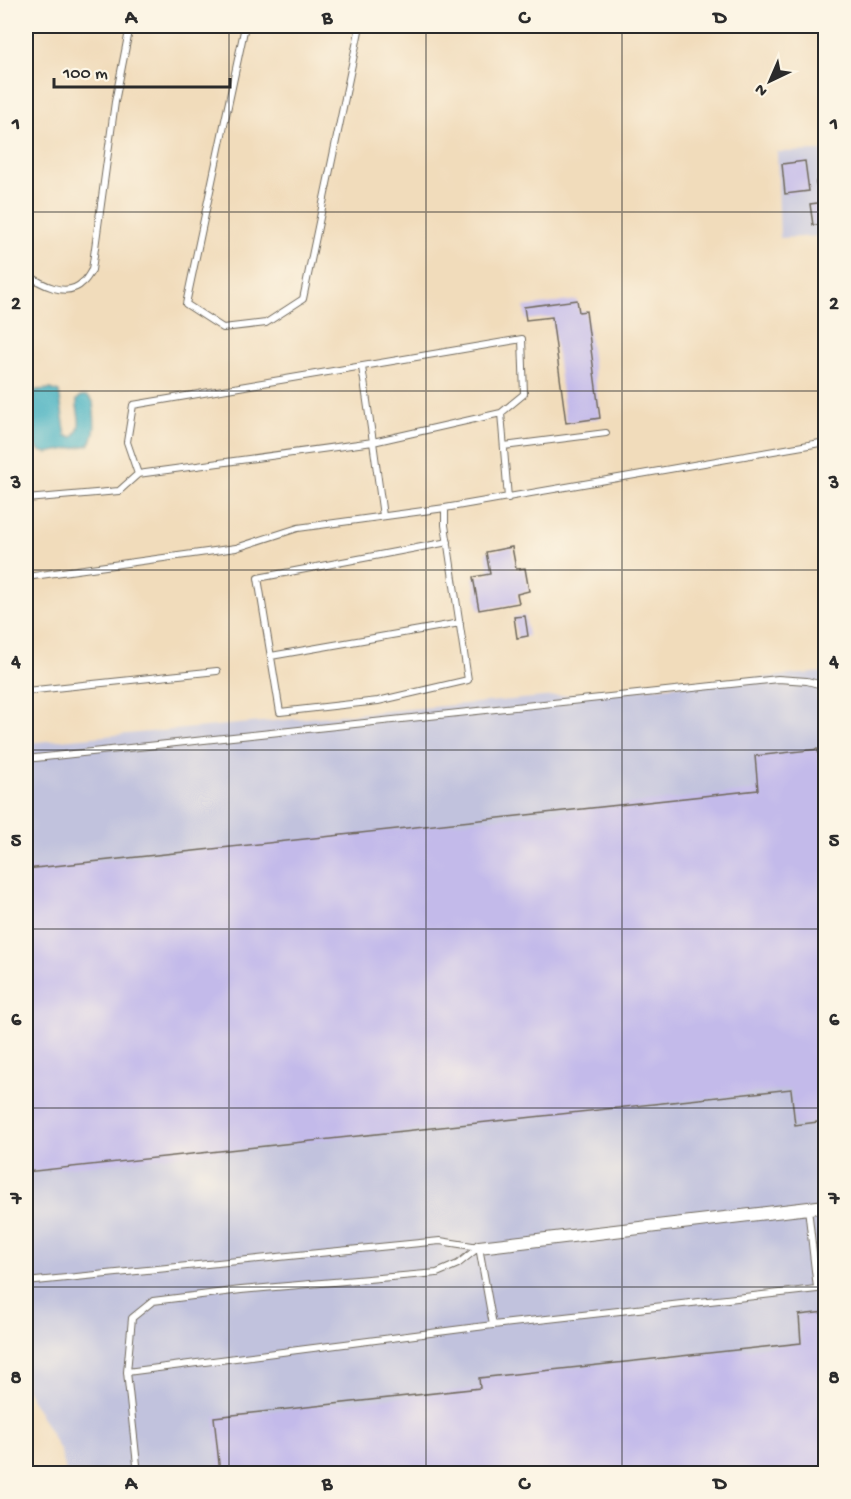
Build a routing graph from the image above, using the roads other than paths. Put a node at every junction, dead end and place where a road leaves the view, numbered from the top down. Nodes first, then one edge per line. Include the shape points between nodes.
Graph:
1 (130, 26) edge
2 (245, 26) edge
3 (360, 26) edge
4 (26, 273) edge
5 (362, 367) junction
6 (501, 413) junction
7 (606, 433) dead end
8 (373, 442) junction
9 (825, 442) edge
10 (504, 446) junction
11 (138, 474) junction
12 (508, 498) junction
13 (26, 499) edge
14 (445, 508) junction
15 (383, 516) junction
16 (448, 542) junction
17 (26, 577) edge
18 (460, 623) junction
19 (271, 656) junction
20 (217, 671) dead end
21 (825, 687) edge
22 (26, 691) edge
23 (26, 759) edge
24 (825, 1206) edge
25 (808, 1208) junction
26 (479, 1247) junction
27 (26, 1282) edge
28 (817, 1288) junction
29 (825, 1288) edge
30 (493, 1325) junction
31 (128, 1372) junction
32 (138, 1473) edge

1 - 4 lane via 115,102 92,270 82,284 66,290 39,284
2 - 3 lane via 186,304 224,328 266,323 303,299
5 - 6 lane via 522,339 524,394
5 - 8 lane
5 - 11 lane via 133,405 127,442
6 - 8 lane
6 - 10 lane
7 - 10 lane
8 - 11 lane
8 - 15 lane
9 - 12 lane
10 - 12 lane
11 - 13 lane via 119,491
12 - 14 lane
14 - 15 lane
14 - 16 lane
15 - 17 lane via 298,528 236,548
16 - 18 lane
16 - 19 lane via 258,578
18 - 19 lane
18 - 19 lane via 468,680 378,701 280,712
20 - 22 lane
21 - 23 lane via 778,679
24 - 25 street
25 - 26 street
25 - 28 lane
26 - 27 lane via 440,1241
26 - 30 lane
26 - 31 lane via 458,1264 437,1273 153,1301 132,1318
28 - 29 lane
28 - 30 lane
30 - 31 lane
31 - 32 lane

